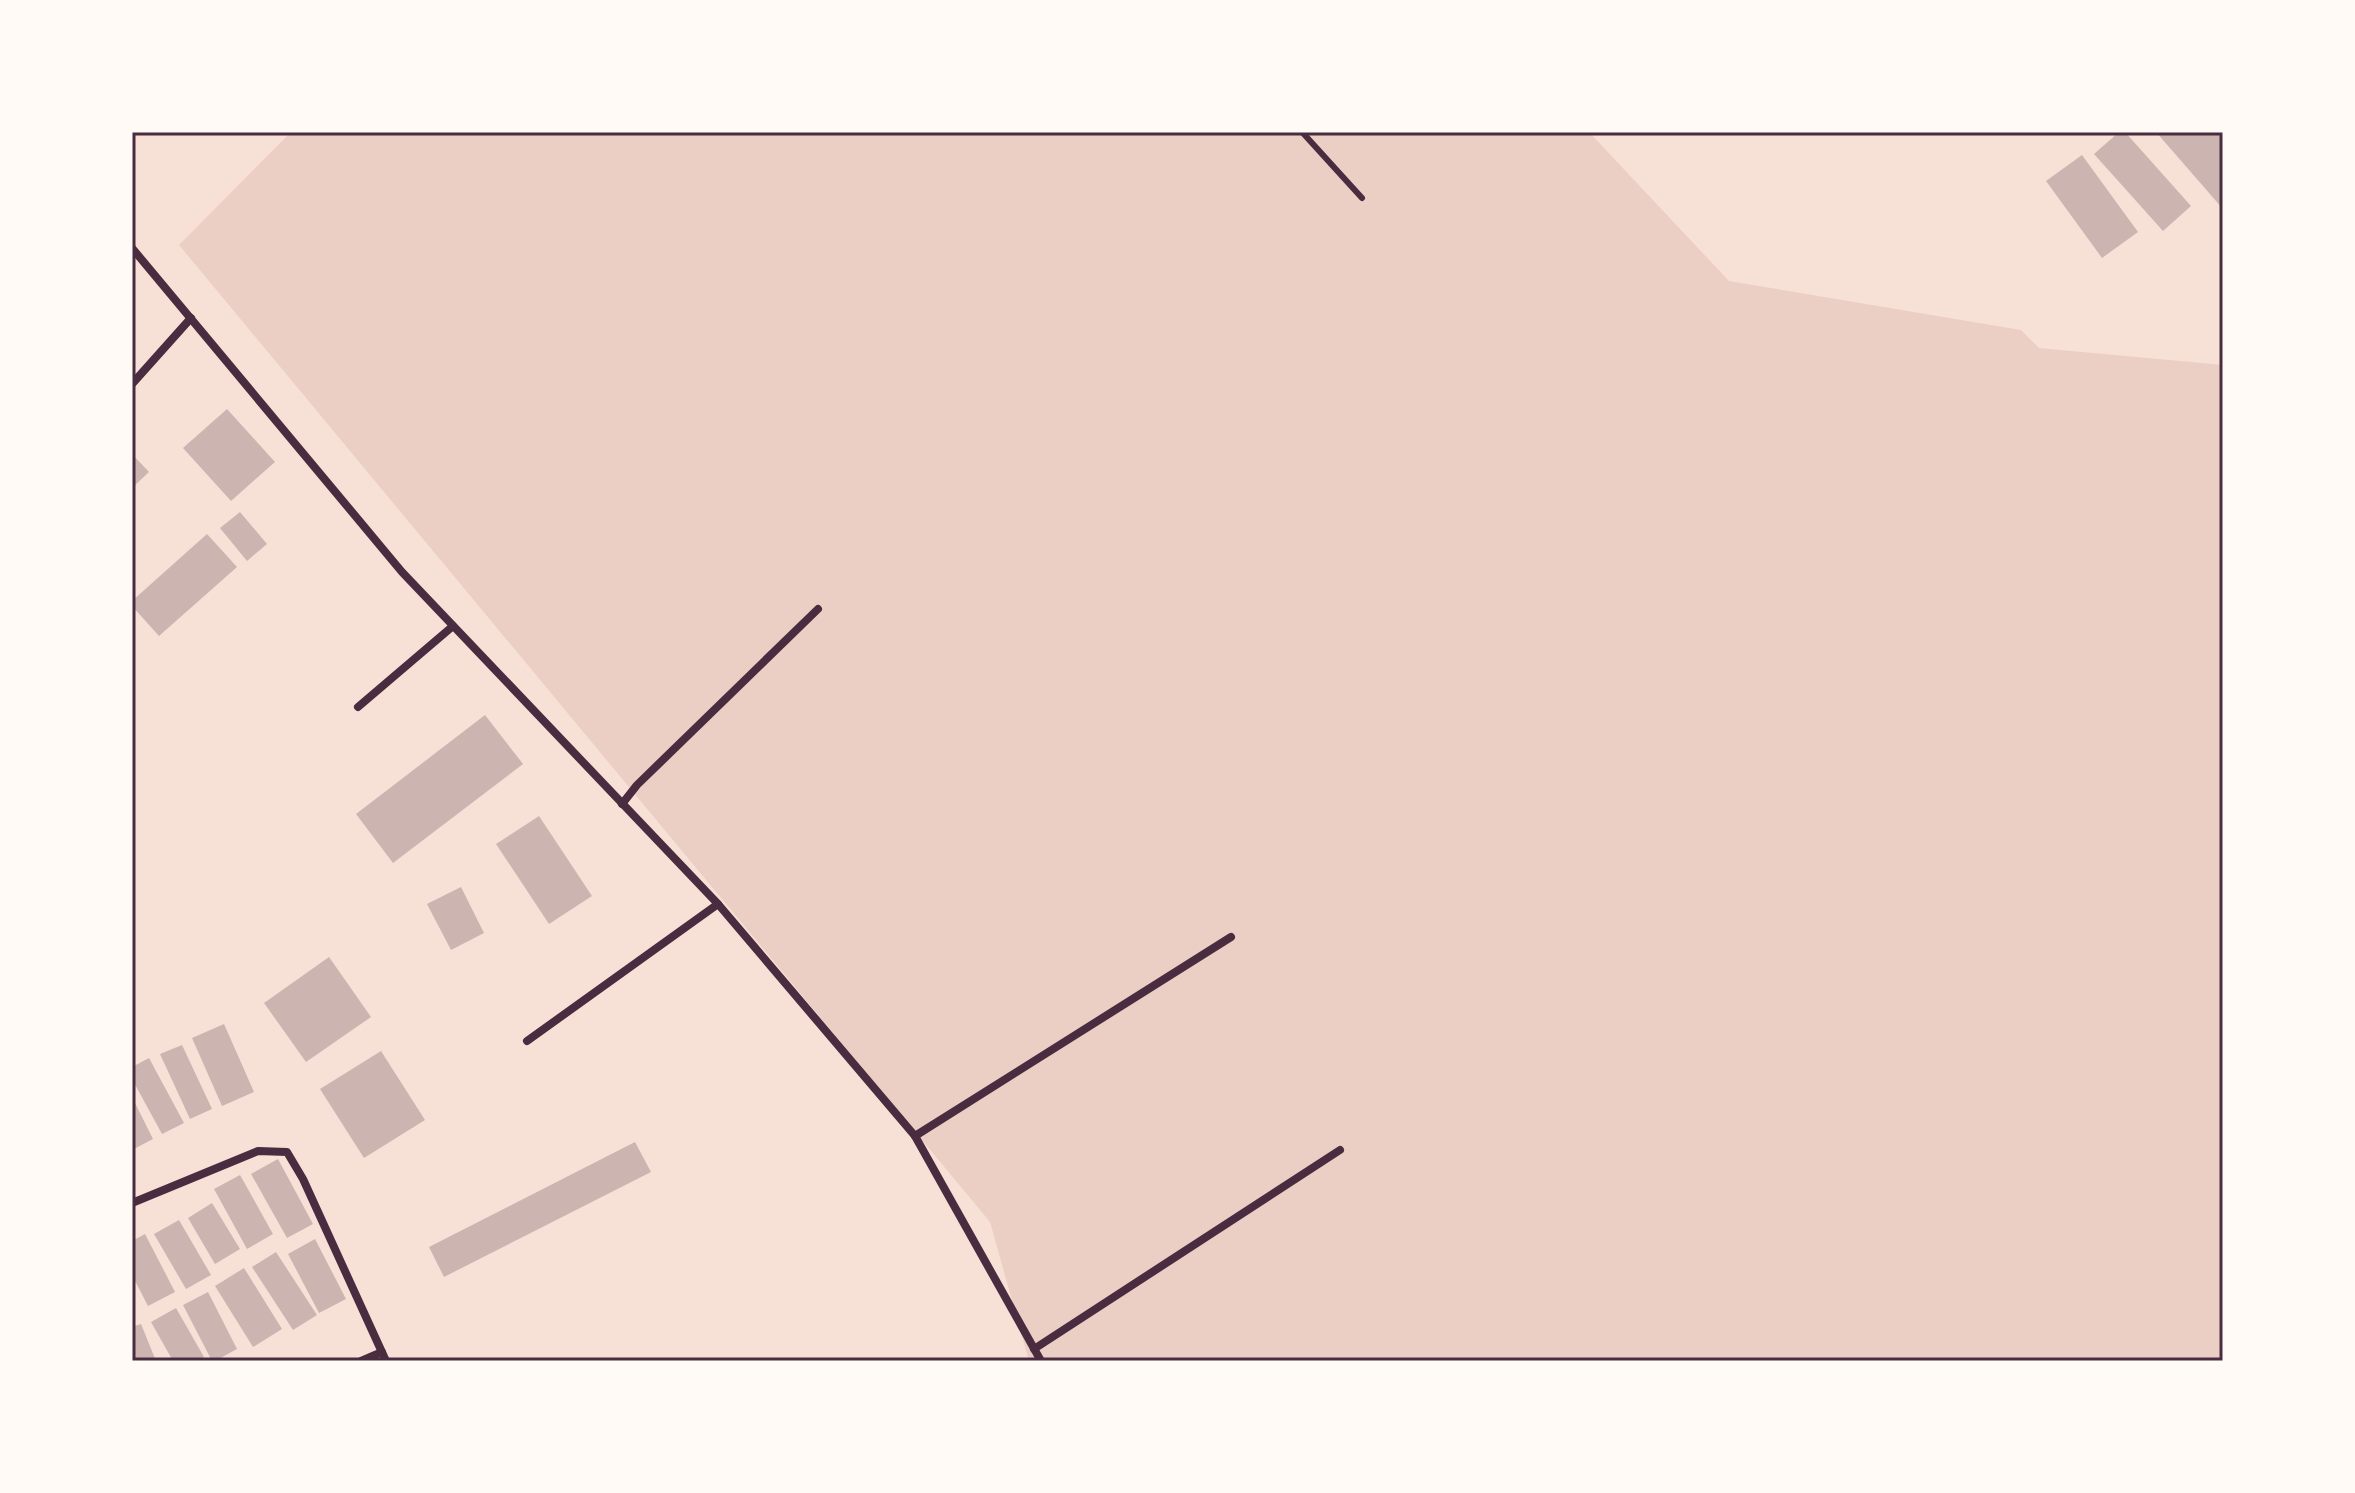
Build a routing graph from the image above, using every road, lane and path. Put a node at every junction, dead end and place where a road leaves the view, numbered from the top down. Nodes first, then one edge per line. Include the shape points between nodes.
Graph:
1 (1302, 132) edge
2 (1362, 198) dead end
3 (132, 248) edge
4 (191, 318) junction
5 (132, 384) edge
6 (818, 609) dead end
7 (453, 626) junction
8 (358, 707) dead end
9 (622, 804) junction
10 (718, 904) junction
11 (1231, 937) dead end
12 (527, 1041) dead end
13 (915, 1136) junction
14 (1340, 1150) dead end
15 (132, 1203) edge
16 (1034, 1349) junction
17 (384, 1356) edge
18 (361, 1361) edge
19 (1041, 1361) edge

1 - 2 lane
3 - 4 street
4 - 5 street
4 - 7 street
6 - 9 street
7 - 8 street
7 - 9 street
9 - 10 street
10 - 12 street
10 - 13 street
11 - 13 street
13 - 16 street
14 - 16 street
15 - 17 street via 258,1151 287,1152
16 - 19 street
17 - 18 street

